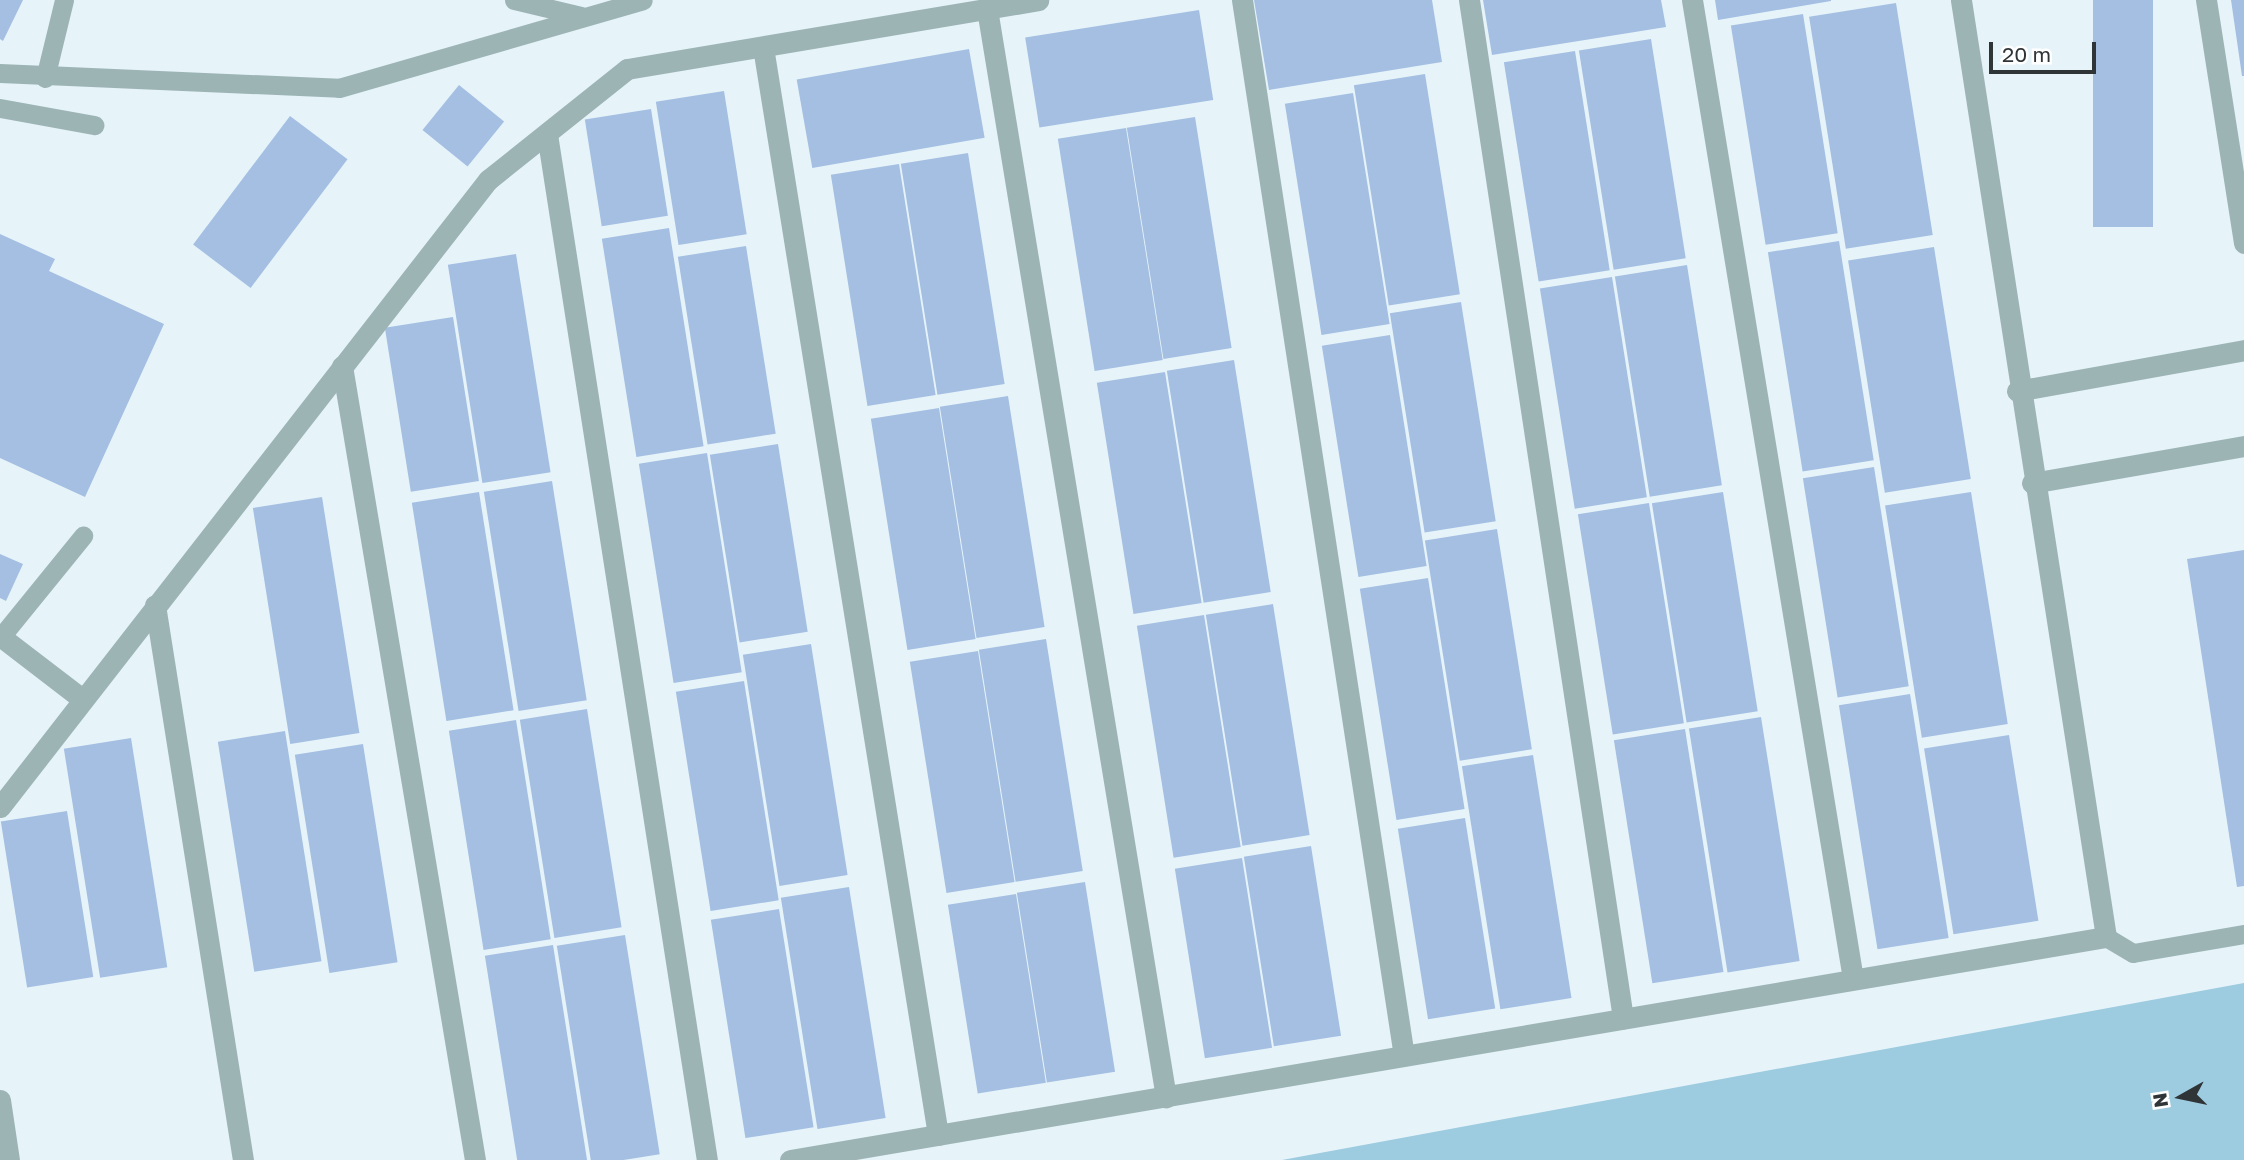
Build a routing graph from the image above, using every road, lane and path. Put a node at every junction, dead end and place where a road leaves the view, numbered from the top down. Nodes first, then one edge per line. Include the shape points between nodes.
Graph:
1 (64, 0) edge
2 (514, 0) edge
3 (643, 0) edge
4 (1038, 0) edge
5 (1241, 0) edge
6 (1469, 0) edge
7 (1692, 0) edge
8 (1961, 0) edge
9 (2206, 0) edge
10 (987, 9) junction
11 (581, 16) junction
12 (763, 47) junction
13 (0, 73) edge
14 (45, 78) junction
15 (0, 108) edge
16 (94, 125) dead end
17 (547, 134) junction
18 (2244, 243) edge
19 (2244, 350) edge
20 (342, 366) junction
21 (2017, 391) junction
22 (2244, 446) edge
23 (2032, 483) junction
24 (83, 536) dead end
25 (155, 605) junction
26 (0, 637) edge
27 (82, 699) junction
28 (0, 807) edge
29 (2244, 933) edge
30 (2105, 937) junction
31 (1853, 979) junction
32 (1623, 1018) junction
33 (1404, 1056) junction
34 (1166, 1097) junction
35 (0, 1100) edge
36 (939, 1135) junction
37 (9, 1160) edge
38 (243, 1160) edge
39 (475, 1160) edge
40 (707, 1160) edge
41 (790, 1160) edge

1 - 14 lane
2 - 11 lane
3 - 11 lane
4 - 10 street
5 - 33 street
6 - 32 street
7 - 31 street
8 - 21 street
9 - 18 street
10 - 12 street
10 - 34 street
11 - 14 lane via 339,88
12 - 17 street via 627,69
12 - 36 street
13 - 14 lane
15 - 16 lane
17 - 20 street via 488,180
17 - 40 street
19 - 21 street
20 - 25 street
20 - 39 street
21 - 23 street
22 - 23 street
23 - 30 street
24 - 26 lane
25 - 27 street
25 - 38 street
26 - 27 street
27 - 28 street
29 - 30 lane via 2133,953
30 - 31 street
31 - 32 street
32 - 33 street
33 - 34 street
34 - 36 street
35 - 37 street
36 - 41 street

